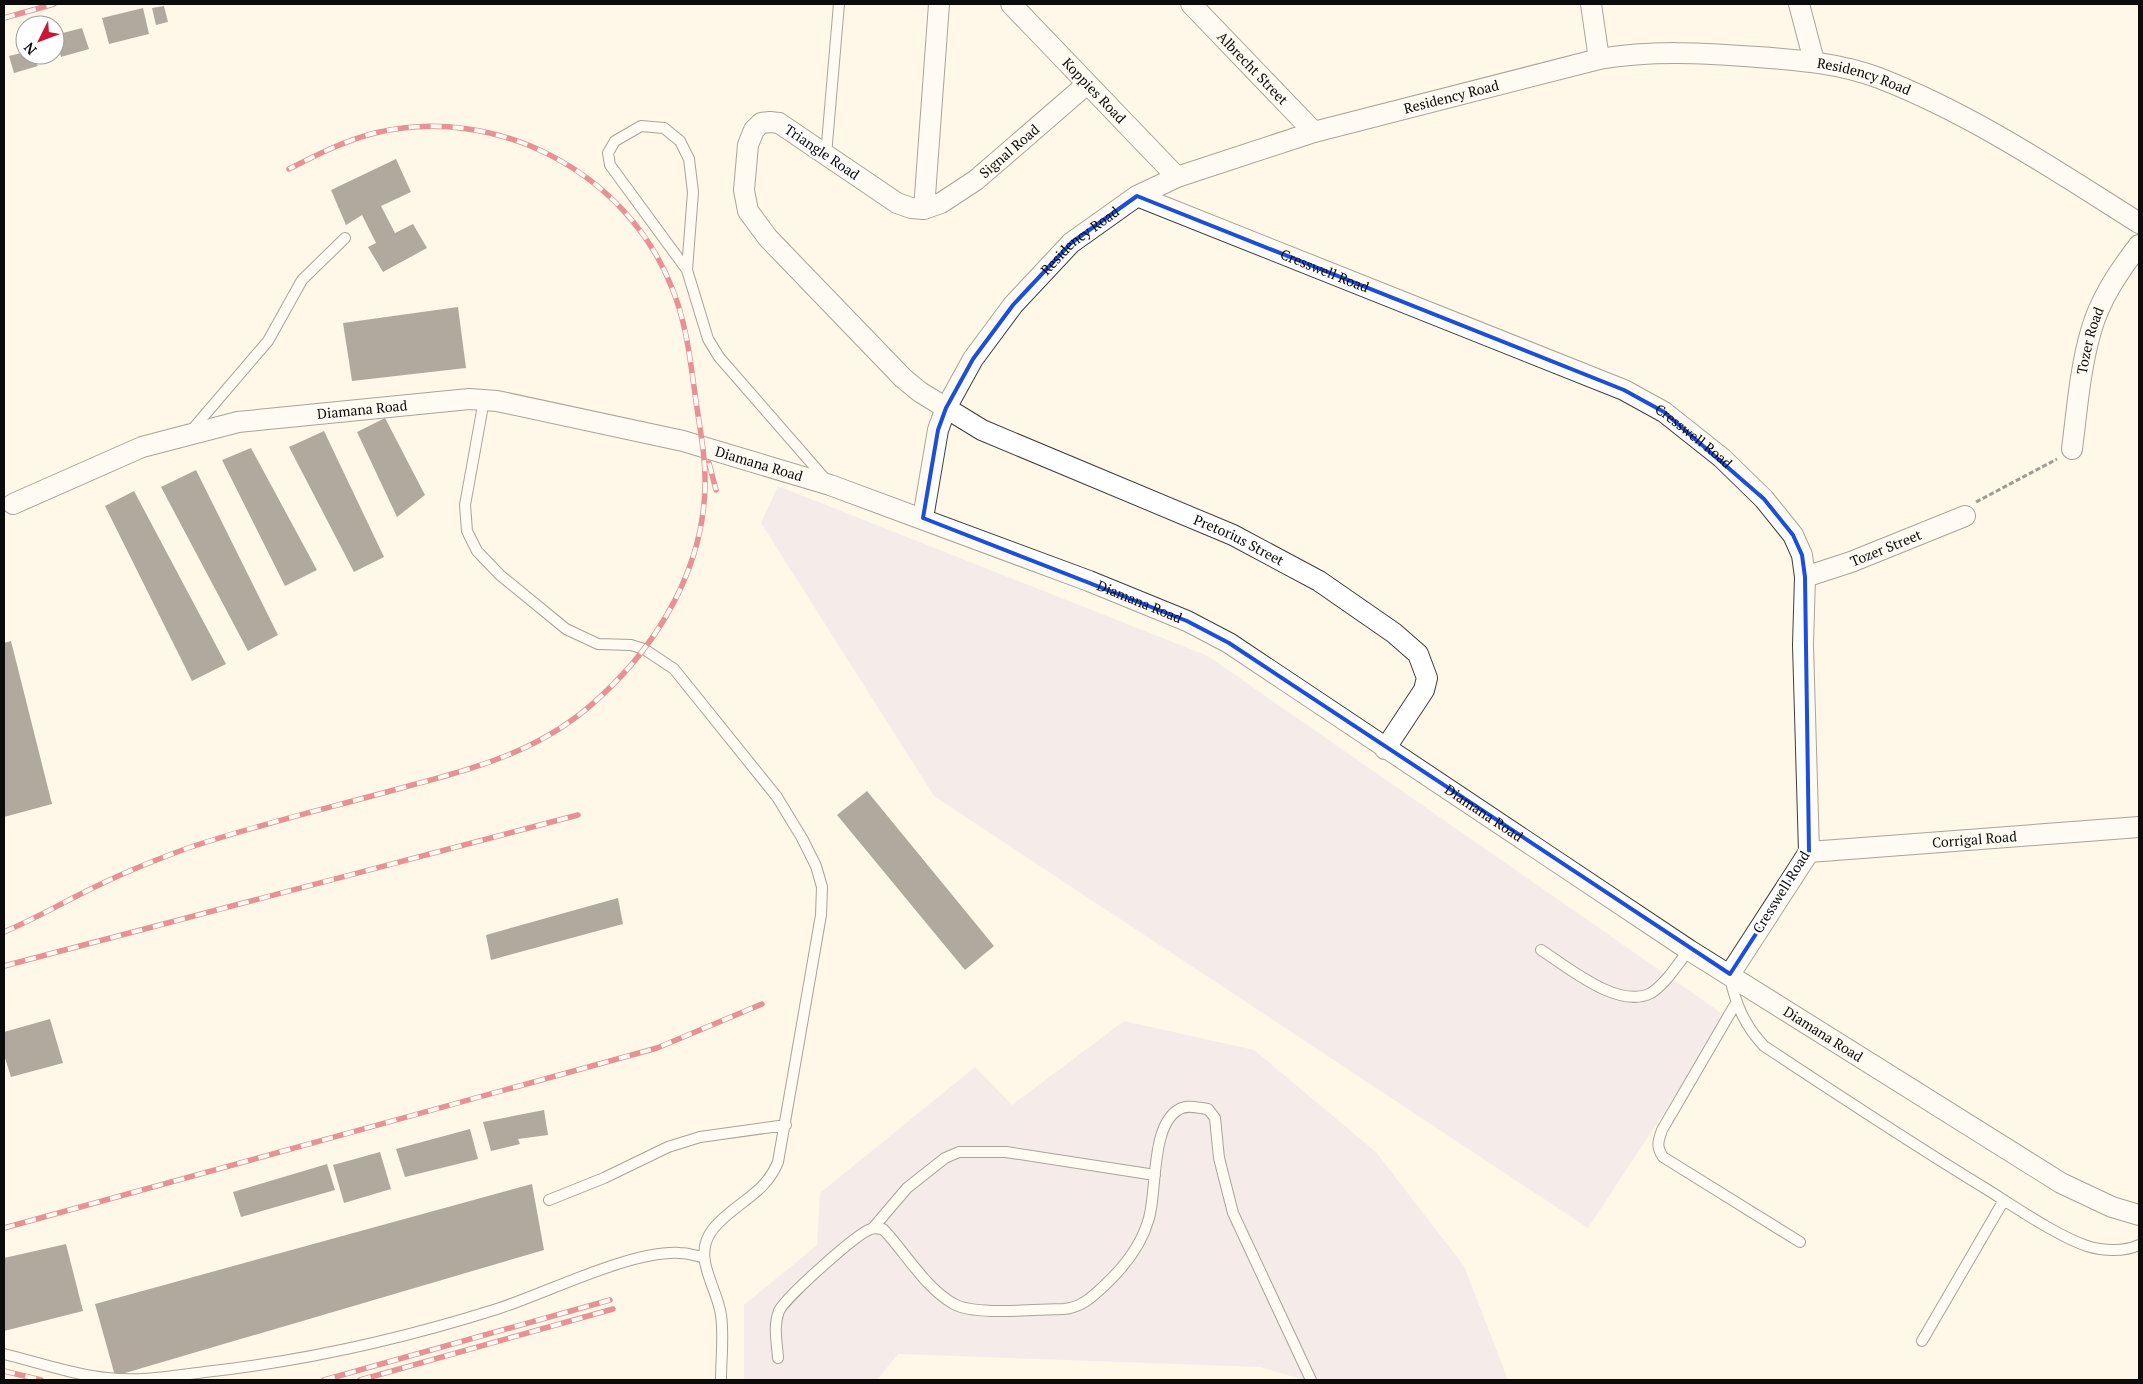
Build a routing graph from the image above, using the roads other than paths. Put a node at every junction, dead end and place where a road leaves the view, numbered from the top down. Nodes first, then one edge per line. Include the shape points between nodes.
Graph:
1 (838, 4) edge
2 (939, 4) edge
3 (1010, 4) edge
4 (1191, 4) edge
5 (1590, 4) edge
6 (1799, 4) edge
7 (1599, 59) junction
8 (1814, 61) junction
9 (1087, 84) junction
10 (1314, 132) junction
11 (826, 155) junction
12 (1176, 177) junction
13 (1137, 196) junction
14 (924, 209) junction
15 (2139, 223) edge
16 (345, 238) dead end
17 (2139, 245) edge
18 (687, 270) junction
19 (484, 400) junction
20 (946, 408) junction
21 (188, 434) junction
22 (2072, 449) road end
23 (830, 485) junction
24 (13, 504) dead end
25 (1965, 516) road end
26 (923, 518) junction
27 (1806, 576) junction
28 (1385, 749) junction
29 (2139, 827) edge
30 (1810, 852) junction
31 (1541, 950) dead end
32 (1690, 950) junction
33 (1730, 974) junction
34 (1736, 1003) junction
35 (786, 1124) junction
36 (1155, 1175) junction
37 (549, 1200) dead end
38 (2004, 1200) junction
39 (2139, 1215) edge
40 (873, 1228) junction
41 (1800, 1242) dead end
42 (2139, 1245) edge
43 (703, 1257) junction
44 (1922, 1341) dead end
45 (4, 1354) edge
46 (778, 1358) dead end
47 (721, 1380) edge
48 (1311, 1380) edge

1 - 11 lane
2 - 14 street
3 - 9 street, Koppies Road
4 - 10 street, Albrecht Street
5 - 7 street
6 - 8 street
7 - 8 street, Residency Road via 1639,53 1691,52
7 - 10 street, Residency Road
8 - 15 street, Residency Road via 1877,77 1942,105 2022,149
9 - 12 street, Koppies Road
9 - 14 street, Signal Road via 976,180 941,204
10 - 12 street, Residency Road
11 - 14 street, Triangle Road via 897,203
11 - 20 street, Triangle Road via 779,124 761,123 748,145 744,190 748,211 768,238 879,356 920,392
12 - 13 street, Residency Road
13 - 20 street, Residency Road via 1071,242 1043,270 973,359
13 - 27 street, Cresswell Road via 1624,390 1664,412 1722,458 1764,499 1793,535 1802,555
16 - 21 lane via 302,280 268,341
17 - 22 street, Tozer Road via 2109,290 2091,331
18 - 18 lane via 610,165 608,154 615,141 641,126 664,128 680,141 689,159 693,192
18 - 23 lane via 706,332 720,357
19 - 21 street, Diamana Road via 238,422
19 - 23 street, Diamana Road via 525,405 683,441
19 - 35 lane via 465,505 468,531 477,551 500,575 566,629 598,644 644,648 674,669 776,797 816,866 822,887 821,915
20 - 26 street, Residency Road via 936,440
20 - 28 street, Pretorius Street via 982,430 1029,452 1233,535 1318,581 1394,633 1418,654 1427,678 1424,690
21 - 24 street, Diamana Road via 142,447
23 - 26 street, Diamana Road
25 - 27 street, Tozer Street via 1851,562
26 - 28 street, Diamana Road via 1187,621 1229,643
27 - 30 street, Cresswell Road via 1803,645
28 - 32 street, Diamana Road
29 - 30 street, Corrigal Road
30 - 33 street, Cresswell Road
31 - 32 lane via 1614,995 1630,998 1652,992
32 - 33 street, Diamana Road
33 - 34 lane
33 - 39 street, Diamana Road via 2061,1183 2112,1207
34 - 38 lane via 1753,1034 1764,1046
34 - 41 lane via 1662,1130 1657,1142 1659,1151
35 - 37 lane via 700,1137 668,1147
35 - 43 lane via 772,1177 759,1191 722,1218 704,1243
36 - 40 lane via 1006,1152 959,1152 945,1158 913,1183 890,1205
36 - 40 lane via 1150,1216 1137,1248 1117,1274 1075,1308 981,1310 955,1305 930,1283 882,1230
36 - 48 lane via 1165,1125 1178,1110 1190,1106 1208,1109 1216,1118 1219,1158 1233,1213
38 - 42 lane via 2087,1246 2111,1250
38 - 44 lane
40 - 46 lane via 861,1234 802,1286 780,1310 776,1326
43 - 45 lane via 659,1254 627,1262 447,1325 253,1367 142,1380 106,1378
43 - 47 lane via 722,1316

